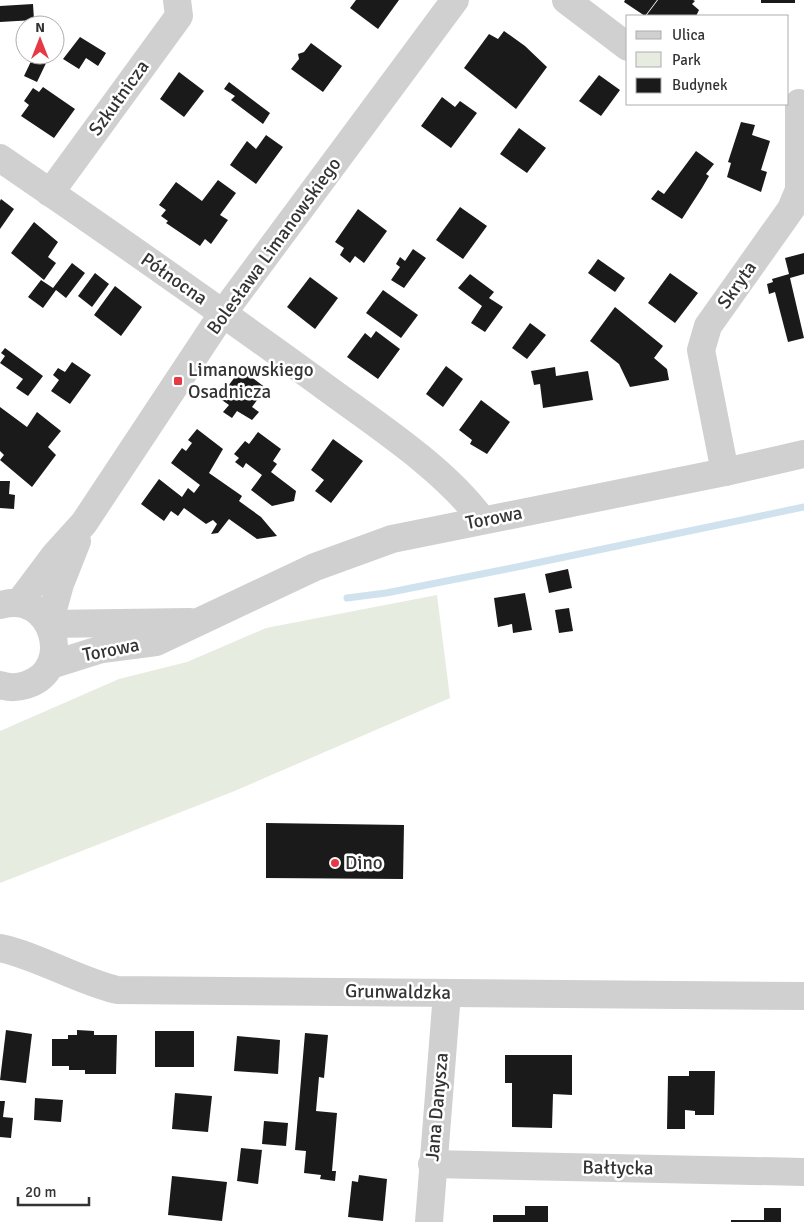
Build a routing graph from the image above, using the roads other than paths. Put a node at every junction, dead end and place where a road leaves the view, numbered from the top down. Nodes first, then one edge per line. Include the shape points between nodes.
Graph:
1 (178, 0) edge
2 (455, 0) edge
3 (566, 0) edge
4 (626, 45) edge
5 (797, 103) edge
6 (0, 158) edge
7 (50, 193) junction
8 (223, 314) junction
9 (804, 454) edge
10 (725, 472) junction
11 (482, 520) junction
12 (84, 523) junction
13 (9, 605) edge
14 (197, 622) junction
15 (49, 624) junction
16 (51, 665) junction
17 (7, 689) edge
18 (0, 948) edge
19 (447, 993) junction
20 (804, 996) edge
21 (432, 1164) junction
22 (804, 1172) edge
23 (429, 1222) edge

1 - 7 street, Szkutnicza via 178,16
2 - 8 street, Bolesława Limanowskiego
3 - 4 street
5 - 10 street, Skryta via 798,190 791,209 708,326 701,350
6 - 7 street, Północna
7 - 8 street, Północna
8 - 11 street, Północna via 384,431 452,486
8 - 12 street, Bolesława Limanowskiego
9 - 10 street, Torowa
10 - 11 street, Torowa
11 - 14 street, Torowa via 392,539 352,552
12 - 13 street, Bolesława Limanowskiego
12 - 15 street, Bolesława Limanowskiego via 60,584
13 - 15 street via 37,611
14 - 15 street, Torowa
14 - 16 street, Torowa via 156,642 102,649
15 - 16 street via 55,638
16 - 17 street via 32,683
18 - 19 street, Grunwaldzka via 35,958 94,984 116,990
19 - 20 street, Grunwaldzka
19 - 21 street, Jana Danysza
21 - 22 street, Bałtycka
21 - 23 street, Jana Danysza

